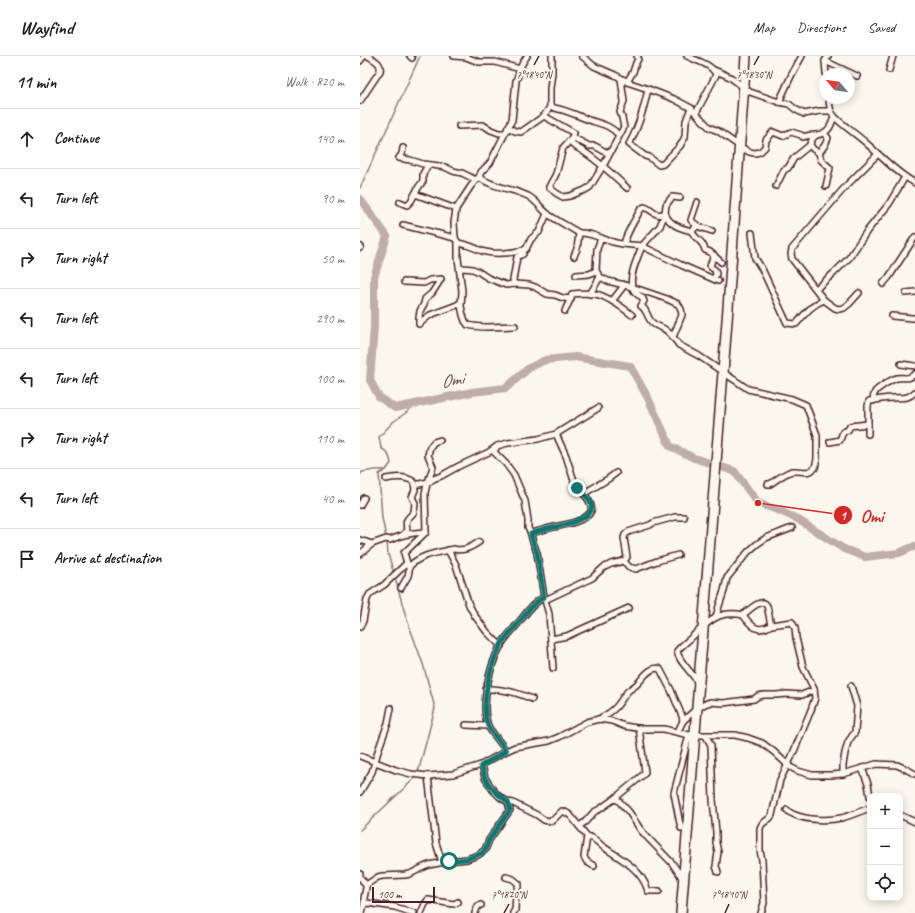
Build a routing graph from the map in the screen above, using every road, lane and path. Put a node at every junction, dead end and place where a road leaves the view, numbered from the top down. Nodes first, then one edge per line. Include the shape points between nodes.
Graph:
1 (364, 56) edge
2 (368, 56) edge
3 (454, 56) edge
4 (527, 56) edge
5 (552, 56) edge
6 (582, 56) edge
7 (638, 56) edge
8 (687, 56) edge
9 (746, 56) edge
10 (802, 56) edge
11 (828, 56) edge
12 (893, 56) edge
13 (466, 57) edge
14 (360, 61) edge
15 (825, 61) junction
16 (826, 68) edge
17 (520, 69) junction
18 (714, 70) junction
19 (889, 70) dead end
20 (857, 76) dead end
21 (621, 79) junction
22 (628, 82) junction
23 (648, 89) junction
24 (360, 102) edge
25 (779, 102) junction
26 (830, 104) edge
27 (550, 107) junction
28 (691, 108) junction
29 (696, 113) junction
30 (832, 114) junction
31 (544, 116) junction
32 (460, 126) dead end
33 (508, 127) junction
34 (505, 133) junction
35 (824, 133) junction
36 (620, 135) junction
37 (816, 135) junction
38 (572, 138) junction
39 (810, 145) junction
40 (403, 148) dead end
41 (819, 153) junction
42 (608, 154) junction
43 (878, 154) junction
44 (428, 165) junction
45 (603, 166) junction
46 (905, 177) junction
47 (478, 178) junction
48 (915, 182) edge
49 (776, 186) dead end
50 (826, 186) dead end
51 (627, 188) dead end
52 (416, 194) junction
53 (680, 198) dead end
54 (400, 202) dead end
55 (697, 202) dead end
56 (456, 209) junction
57 (665, 213) junction
58 (548, 214) junction
59 (403, 225) dead end
60 (697, 226) junction
61 (692, 231) junction
62 (712, 231) dead end
63 (578, 233) junction
64 (752, 233) dead end
65 (601, 238) junction
66 (915, 238) edge
67 (457, 240) junction
68 (624, 244) junction
69 (642, 246) junction
70 (524, 250) junction
71 (714, 255) junction
72 (574, 256) dead end
73 (721, 262) dead end
74 (460, 269) junction
75 (596, 272) junction
76 (576, 275) dead end
77 (600, 277) junction
78 (404, 282) dead end
79 (514, 284) junction
80 (622, 284) junction
81 (883, 284) dead end
82 (632, 287) junction
83 (816, 289) junction
84 (915, 292) edge
85 (860, 293) dead end
86 (906, 293) dead end
87 (590, 294) junction
88 (571, 299) junction
89 (824, 300) junction
90 (612, 301) junction
91 (462, 302) junction
92 (565, 311) dead end
93 (632, 315) dead end
94 (892, 316) dead end
95 (915, 318) edge
96 (515, 326) dead end
97 (673, 337) junction
98 (901, 364) dead end
99 (915, 366) edge
100 (915, 374) edge
101 (915, 392) edge
102 (873, 401) junction
103 (598, 408) dead end
104 (868, 424) junction
105 (556, 434) junction
106 (868, 434) dead end
107 (440, 440) dead end
108 (830, 442) dead end
109 (497, 446) junction
110 (616, 473) dead end
111 (386, 479) dead end
112 (427, 483) junction
113 (768, 484) dead end
114 (415, 485) junction
115 (585, 494) junction
116 (364, 498) dead end
117 (360, 505) edge
118 (684, 517) dead end
119 (792, 528) dead end
120 (426, 532) junction
121 (531, 534) junction
122 (403, 535) junction
123 (360, 540) edge
124 (479, 542) dead end
125 (372, 544) junction
126 (448, 550) junction
127 (360, 554) edge
128 (678, 555) dead end
129 (624, 561) junction
130 (408, 565) junction
131 (401, 588) dead end
132 (545, 599) junction
133 (629, 608) dead end
134 (743, 615) junction
135 (716, 617) junction
136 (771, 625) junction
137 (360, 627) edge
138 (551, 639) junction
139 (500, 646) junction
140 (553, 668) dead end
141 (851, 686) dead end
142 (486, 689) junction
143 (814, 690) junction
144 (532, 699) dead end
145 (392, 708) dead end
146 (694, 711) junction
147 (599, 720) junction
148 (683, 721) junction
149 (466, 725) dead end
150 (488, 726) junction
151 (639, 728) junction
152 (678, 731) junction
153 (689, 735) junction
154 (706, 736) junction
155 (506, 751) junction
156 (360, 756) edge
157 (375, 762) junction
158 (787, 764) junction
159 (481, 766) junction
160 (862, 768) junction
161 (843, 774) junction
162 (915, 774) edge
163 (428, 776) junction
164 (360, 792) edge
165 (870, 793) edge
166 (614, 799) junction
167 (508, 802) junction
168 (867, 809) edge
169 (787, 810) dead end
170 (903, 816) edge
171 (915, 822) edge
172 (579, 826) junction
173 (681, 828) dead end
174 (587, 836) junction
175 (442, 862) junction
176 (594, 866) dead end
177 (718, 872) dead end
178 (360, 874) edge
179 (506, 877) dead end
180 (366, 885) junction
181 (687, 886) dead end
182 (659, 891) dead end
183 (458, 902) dead end
184 (364, 904) junction
185 (481, 905) dead end
186 (362, 913) edge
187 (414, 913) edge
188 (421, 913) edge
189 (475, 913) edge
190 (514, 913) edge
191 (681, 913) edge
192 (761, 913) edge

1 - 14 street
2 - 24 street via 380,64 381,68
3 - 13 street
4 - 17 street
5 - 27 street
6 - 21 street via 594,66
7 - 22 street
8 - 18 street
9 - 191 highway
10 - 25 street
11 - 15 street
12 - 19 street
13 - 17 street via 479,62 495,62
15 - 16 street
15 - 20 street
17 - 33 street via 512,120
18 - 25 street via 730,77 750,92
18 - 29 street via 716,75
21 - 22 street
21 - 36 street via 624,101 620,112 624,127
22 - 23 street
23 - 28 street
23 - 28 street via 645,105 629,144 659,165 680,146 685,137 686,121
25 - 30 street via 789,104 804,114 820,111
26 - 30 street
27 - 31 street
27 - 36 street via 604,124
28 - 29 street
29 - 37 street via 709,127 753,153 760,152 765,147 766,140 773,132 782,136 792,132 803,137
30 - 35 street via 831,126
30 - 43 street
31 - 33 street via 521,132
31 - 38 street via 573,132
32 - 34 street via 483,125 495,132
33 - 34 street
34 - 47 street via 496,153
35 - 37 street
35 - 41 street via 828,138
36 - 42 street
37 - 39 street
38 - 42 street via 595,146
38 - 45 street via 574,146
38 - 45 street via 563,148 556,174 549,187 563,197 570,196 590,188
39 - 41 street
39 - 49 street via 784,170
40 - 44 street via 399,158
41 - 50 street via 821,160 830,168
42 - 45 street
43 - 46 street
43 - 83 street via 846,186 792,249 792,259
44 - 47 street via 445,167
44 - 52 street
45 - 51 street
46 - 48 street
46 - 83 street via 889,204 849,258
47 - 56 street
47 - 58 street via 530,197
52 - 54 street via 407,205
52 - 56 street
53 - 57 street via 672,196 666,204
55 - 60 street via 691,220
56 - 67 street via 454,223
57 - 61 street via 669,222
57 - 68 street via 659,215 647,207 641,209
57 - 69 street via 660,226
58 - 63 street
58 - 70 street via 539,232 530,239
59 - 67 street
60 - 61 street
60 - 62 street
61 - 71 street via 704,244 705,250
63 - 65 street
63 - 72 street
64 - 89 street via 755,258 787,322 796,324 816,304
65 - 68 street
65 - 75 street
66 - 81 street
67 - 70 street via 488,252 511,253
67 - 74 street
68 - 69 street
69 - 71 street via 716,280 715,270 710,266
69 - 82 street via 632,271
70 - 79 street via 518,257
71 - 73 street
74 - 79 street via 473,269 506,285
74 - 91 street
75 - 76 street
75 - 77 street
77 - 80 street
77 - 87 street
78 - 91 street via 424,283 441,278 425,299 420,311 419,324 430,315
79 - 88 street via 529,285 547,294
80 - 82 street
80 - 90 street
82 - 97 street via 642,297 644,301 641,306 645,308 650,320
82 - 97 street via 678,304 682,315
83 - 89 street
84 - 86 street
85 - 89 street via 844,308 839,309
87 - 88 street via 572,294
87 - 90 street via 597,294
88 - 92 street
90 - 93 street
91 - 96 street via 463,315 468,325
94 - 95 street
97 - 113 street via 679,345 748,389 792,399 806,405 817,435 815,468 812,472 786,473
98 - 99 street
100 - 102 street via 908,379 890,380 876,390
101 - 102 street via 904,398
102 - 104 street via 869,401
103 - 105 street
104 - 106 street
104 - 108 street via 850,426 843,432 840,440
105 - 109 street
105 - 115 street via 577,488
107 - 112 street via 430,447 428,455 433,467
109 - 112 street
109 - 121 street via 494,452 514,475 525,501
110 - 115 street
111 - 114 street via 398,477 413,481
112 - 114 street
112 - 120 street
114 - 122 street via 412,497 415,502 414,512 406,520 407,530
115 - 121 street via 592,510 589,515 569,524
116 - 117 street
118 - 129 street via 675,517 628,532 624,538 627,557
119 - 135 street via 766,538 748,552 727,578
120 - 122 street
120 - 130 street via 404,553
121 - 132 street
122 - 125 street
123 - 125 street
124 - 126 street via 471,548
125 - 127 street
126 - 130 street via 424,556
126 - 139 street via 456,565 469,605
128 - 129 street via 636,569 629,567
129 - 132 street via 611,564 592,578
130 - 131 street via 408,576
130 - 137 street via 370,594
132 - 138 street
132 - 139 street via 538,600
133 - 138 street via 567,636
134 - 135 street
134 - 136 street via 755,628 761,630
134 - 136 street via 764,602
135 - 146 street via 677,651 679,658 695,676 698,684 699,699
136 - 143 street via 792,622 803,667
138 - 140 street
139 - 142 street
141 - 161 street via 857,706 855,732 848,742
142 - 144 street via 502,690
142 - 150 street via 485,710
143 - 146 street via 802,695 764,695 739,701 710,702
143 - 158 street via 815,698 811,710
145 - 157 street
146 - 148 street
147 - 148 street via 614,709 647,672 657,668 660,669 676,700
147 - 151 street
147 - 155 street via 587,722 549,741
148 - 152 street
149 - 150 street
150 - 155 street
151 - 152 street
151 - 166 street via 645,772
152 - 153 street
153 - 154 street
153 - 173 street via 674,793
154 - 158 street via 735,735 748,738 762,743
154 - 177 street via 711,745
155 - 159 street
156 - 157 street
157 - 163 street via 411,774
157 - 164 street
158 - 161 street via 790,768 812,775
158 - 192 street via 780,780 772,814 760,828 764,903
159 - 163 street via 453,774
159 - 167 street via 493,790
160 - 161 street
160 - 162 street via 876,764 896,765
160 - 165 street
163 - 175 street via 436,843
166 - 172 street
166 - 181 street via 624,805 647,837 672,863
167 - 172 street via 548,821 553,820 562,811 565,812
167 - 175 street via 510,810 482,853 467,859
168 - 169 street via 827,820 806,818
170 - 171 street
172 - 174 street
174 - 176 street via 584,857
174 - 182 street via 594,838 602,847 634,869 641,876 648,891
175 - 180 street via 410,874 382,876
178 - 180 street
179 - 190 street via 519,884
180 - 184 street
183 - 188 street via 454,904 428,900
184 - 186 street
184 - 187 street via 395,907
185 - 189 street

